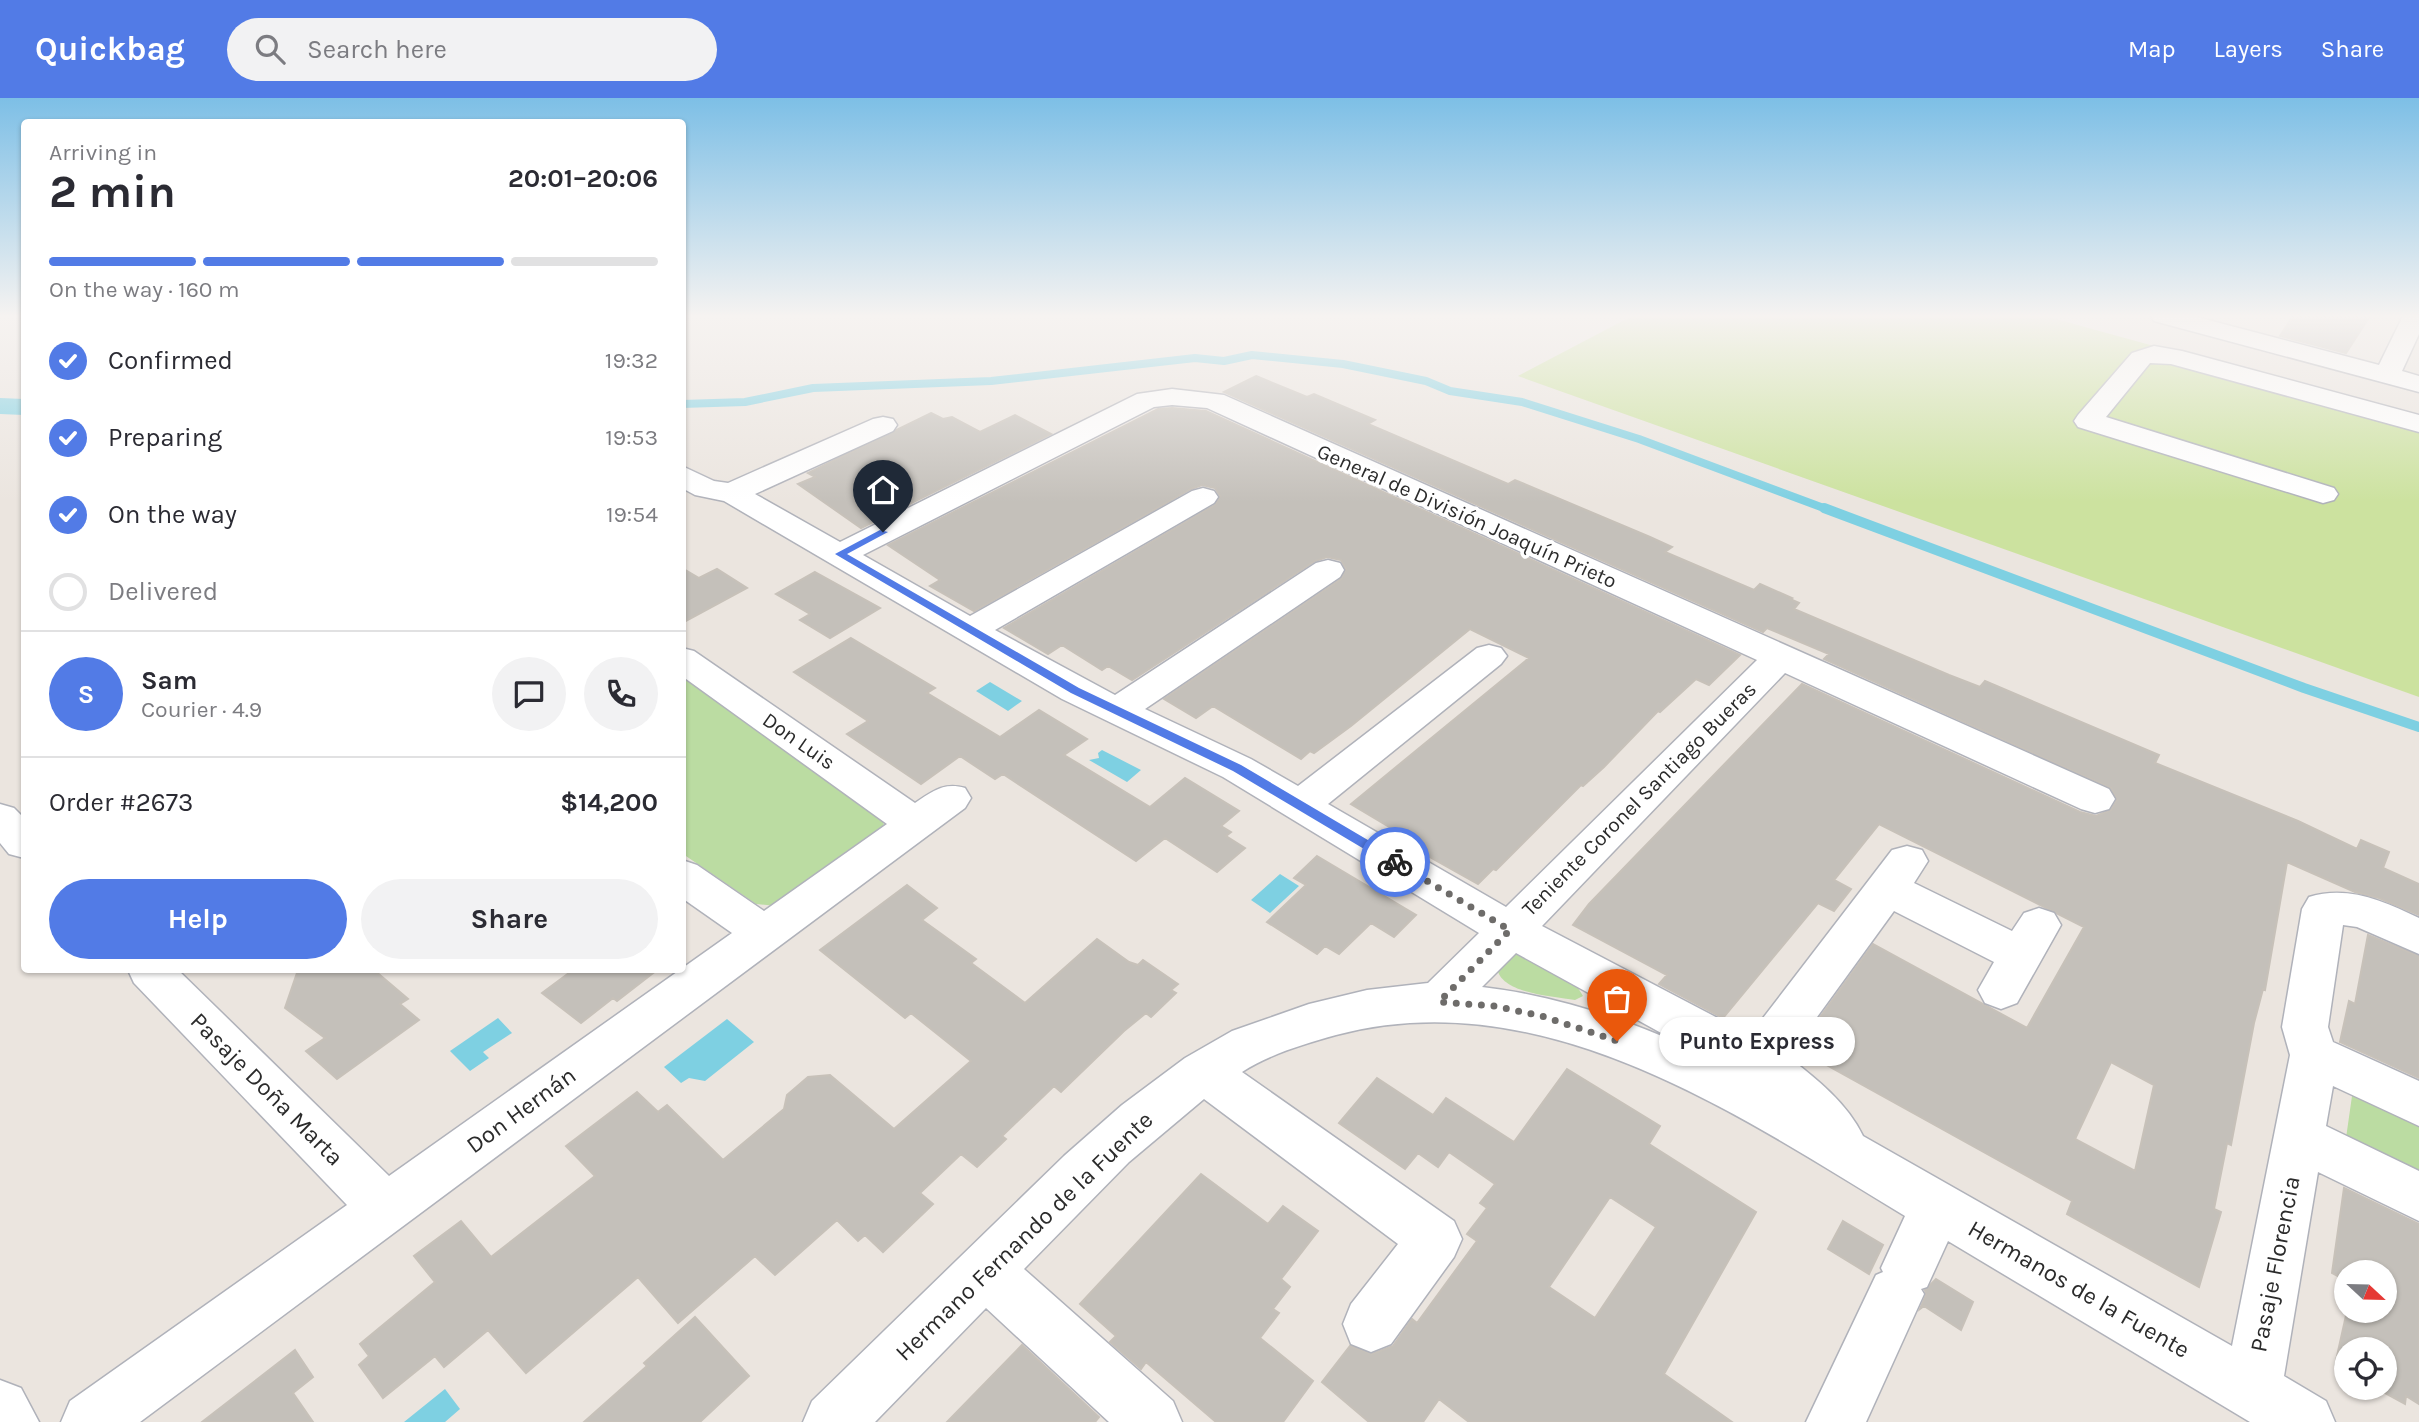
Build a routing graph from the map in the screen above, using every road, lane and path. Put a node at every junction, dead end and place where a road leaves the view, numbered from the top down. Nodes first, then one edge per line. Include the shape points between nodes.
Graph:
1 (2124, 378) edge
2 (2252, 378) edge
3 (2397, 378) edge
4 (2419, 384) edge
5 (2419, 424) edge
6 (883, 425) dead end
7 (686, 477) edge
8 (732, 494) junction
9 (2323, 494) dead end
10 (1203, 497) dead end
11 (840, 554) junction
12 (1328, 570) dead end
13 (971, 630) junction
14 (1489, 656) dead end
15 (1781, 657) junction
16 (686, 661) edge
17 (1116, 712) junction
18 (2095, 799) dead end
19 (1300, 805) junction
20 (933, 811) joint
21 (0, 818) edge
22 (21, 840) edge
23 (686, 879) edge
24 (1510, 930) junction
25 (765, 934) junction
26 (2419, 937) edge
27 (2020, 957) dead end
28 (152, 973) edge
29 (1439, 1002) junction
30 (2314, 1055) junction
31 (1757, 1062) junction
32 (1204, 1072) junction
33 (2419, 1104) edge
34 (2299, 1138) junction
35 (1852, 1157) junction
36 (2419, 1197) edge
37 (1937, 1207) junction
38 (385, 1208) junction
39 (985, 1270) junction
40 (1371, 1324) dead end
41 (2252, 1390) junction
42 (0, 1409) edge
43 (846, 1418) edge
44 (9, 1422) edge
45 (91, 1422) edge
46 (1152, 1422) edge
47 (1836, 1422) edge
48 (2305, 1422) edge

1 - 9 street via 2088,421
2 - 5 street
3 - 4 street
6 - 8 street
7 - 8 street via 706,489
8 - 11 street
10 - 13 street
11 - 13 street
11 - 15 street, General de División Joaquín Prieto via 1147,400 1193,397 1214,401
12 - 17 street
13 - 17 street
14 - 19 street
15 - 18 street, General de División Joaquín Prieto
15 - 24 street, Teniente Coronel Santiago Bueras
16 - 20 street, Don Luis
17 - 19 street via 1182,740
19 - 24 street
20 - 25 street, Don Hernán
21 - 22 street
23 - 25 street
24 - 29 street, Teniente Coronel Santiago Bueras
24 - 31 street
25 - 38 street, Don Hernán
26 - 30 street, Pasaje Florencia via 2361,911 2324,909 2305,1027
27 - 31 street via 1897,874
28 - 38 street, Pasaje Doña Marta
29 - 32 street, Hermano Fernando de la Fuente via 1328,1016 1240,1049
29 - 35 street, Hermano Fernando de la Fuente via 1542,1016 1617,1041 1706,1077
30 - 33 street
30 - 34 street, Pasaje Florencia
31 - 35 street via 1789,1084 1820,1115
32 - 39 street, Hermano Fernando de la Fuente via 1125,1132
32 - 40 street via 1436,1239
34 - 36 street
34 - 41 street, Pasaje Florencia
35 - 37 street, Hermanos de la Fuente
37 - 41 street, Hermanos de la Fuente
37 - 47 street
38 - 45 street, Don Hernán
39 - 43 street, Hermano Fernando de la Fuente
39 - 46 street
41 - 48 street, Hermanos de la Fuente
42 - 44 street

